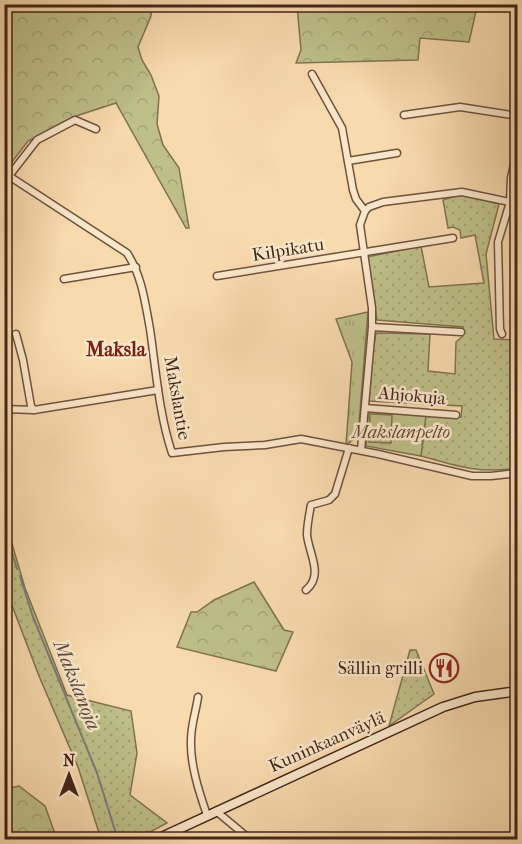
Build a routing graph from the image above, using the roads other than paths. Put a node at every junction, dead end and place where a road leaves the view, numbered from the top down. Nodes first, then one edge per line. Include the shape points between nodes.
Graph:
1 (312, 74) dead end
2 (404, 115) dead end
3 (518, 116) edge
4 (96, 129) dead end
5 (518, 145) edge
6 (397, 153) dead end
7 (348, 161) junction
8 (510, 202) junction
9 (518, 203) edge
10 (365, 211) junction
11 (453, 238) dead end
12 (363, 253) junction
13 (136, 267) junction
14 (218, 276) dead end
15 (64, 279) dead end
16 (372, 327) junction
17 (461, 332) dead end
18 (502, 333) dead end
19 (16, 334) dead end
20 (158, 390) junction
21 (365, 408) junction
22 (4, 410) edge
23 (34, 410) junction
24 (456, 415) dead end
25 (349, 448) junction
26 (361, 450) junction
27 (518, 473) edge
28 (306, 590) dead end
29 (518, 691) edge
30 (198, 697) dead end
31 (212, 813) junction
32 (245, 838) edge
33 (155, 840) edge

1 - 7 street via 342,128
2 - 3 street via 460,107
4 - 13 street via 75,120 40,138 9,176 127,253
5 - 8 street
6 - 7 street
7 - 10 street via 352,190
8 - 9 street
8 - 10 street via 462,192 383,202
8 - 18 street via 498,242
10 - 12 street via 360,225
11 - 12 street, Kilpikatu
12 - 14 street, Kilpikatu
12 - 16 street
13 - 15 street
13 - 20 street, Makslantie
16 - 17 street
16 - 21 street
19 - 23 street
20 - 23 street
20 - 25 street, Makslantie via 172,453 301,439
21 - 24 street, Ahjokuja
21 - 26 street
22 - 23 street
25 - 26 street, Makslantie
25 - 28 street via 335,494 311,505 307,534 315,575
26 - 27 street, Makslantie via 472,476
29 - 31 street, Kuninkaanväylä via 475,697 443,707
30 - 31 street via 191,752
31 - 32 street
31 - 33 street, Kuninkaanväylä

